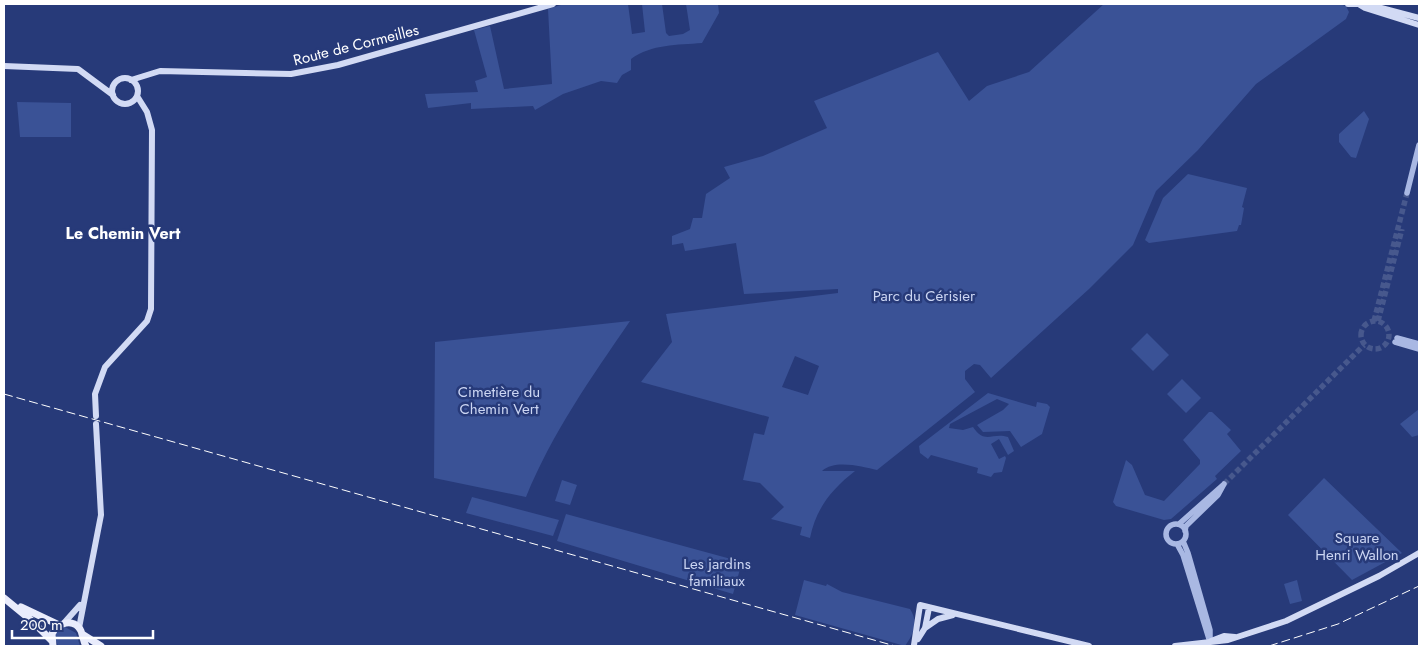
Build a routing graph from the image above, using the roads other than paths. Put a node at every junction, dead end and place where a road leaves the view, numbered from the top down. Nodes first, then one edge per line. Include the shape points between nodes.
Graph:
1 (553, 4) edge
2 (1348, 4) edge
3 (1360, 4) edge
4 (1419, 18) edge
5 (1419, 25) edge
6 (4, 66) edge
7 (159, 71) junction
8 (92, 78) junction
9 (131, 80) junction
10 (116, 82) junction
11 (137, 93) junction
12 (113, 95) junction
13 (128, 104) junction
14 (148, 116) junction
15 (1419, 145) edge
16 (1419, 160) edge
17 (1419, 344) edge
18 (1419, 349) edge
19 (96, 416) dead end
20 (96, 424) dead end
21 (1179, 524) junction
22 (1185, 531) junction
23 (1180, 542) junction
24 (1419, 553) edge
25 (4, 598) edge
26 (82, 601) junction
27 (929, 608) junction
28 (957, 614) junction
29 (62, 624) junction
30 (925, 628) junction
31 (80, 631) junction
32 (1210, 641) junction
33 (53, 644) edge
34 (86, 646) edge
35 (101, 646) edge
36 (914, 646) edge
37 (1089, 646) edge
38 (1175, 646) edge

1 - 7 main road, Route de Cormeilles via 338,65 291,74
2 - 3 main road
3 - 4 main road
3 - 5 main road
6 - 8 main road via 76,68
7 - 9 main road
7 - 11 main road via 146,80
8 - 10 main road via 106,83
8 - 12 main road
9 - 10 main road
9 - 11 main road
10 - 12 main road
11 - 13 main road
11 - 14 main road
12 - 13 main road via 118,102
13 - 14 main road
14 - 19 main road via 152,130 150,314 104,367 94,394
15 - 16 street via 1409,194
17 - 18 street via 1396,340
20 - 26 main road via 101,515
21 - 22 street
21 - 22 street via 1224,484
21 - 23 street via 1171,525 1166,532 1169,542
22 - 23 street
23 - 32 street via 1188,553 1210,630
24 - 32 main road via 1310,611 1218,642
25 - 29 main road via 50,623
25 - 33 main road via 32,620
26 - 29 main road via 77,611
26 - 31 main road
27 - 28 main road
27 - 30 main road
27 - 36 main road via 920,605
28 - 30 main road via 938,619
28 - 37 main road
29 - 31 main road via 73,624
29 - 33 main road via 52,634
30 - 36 main road
31 - 34 main road
31 - 35 main road
32 - 38 main road

